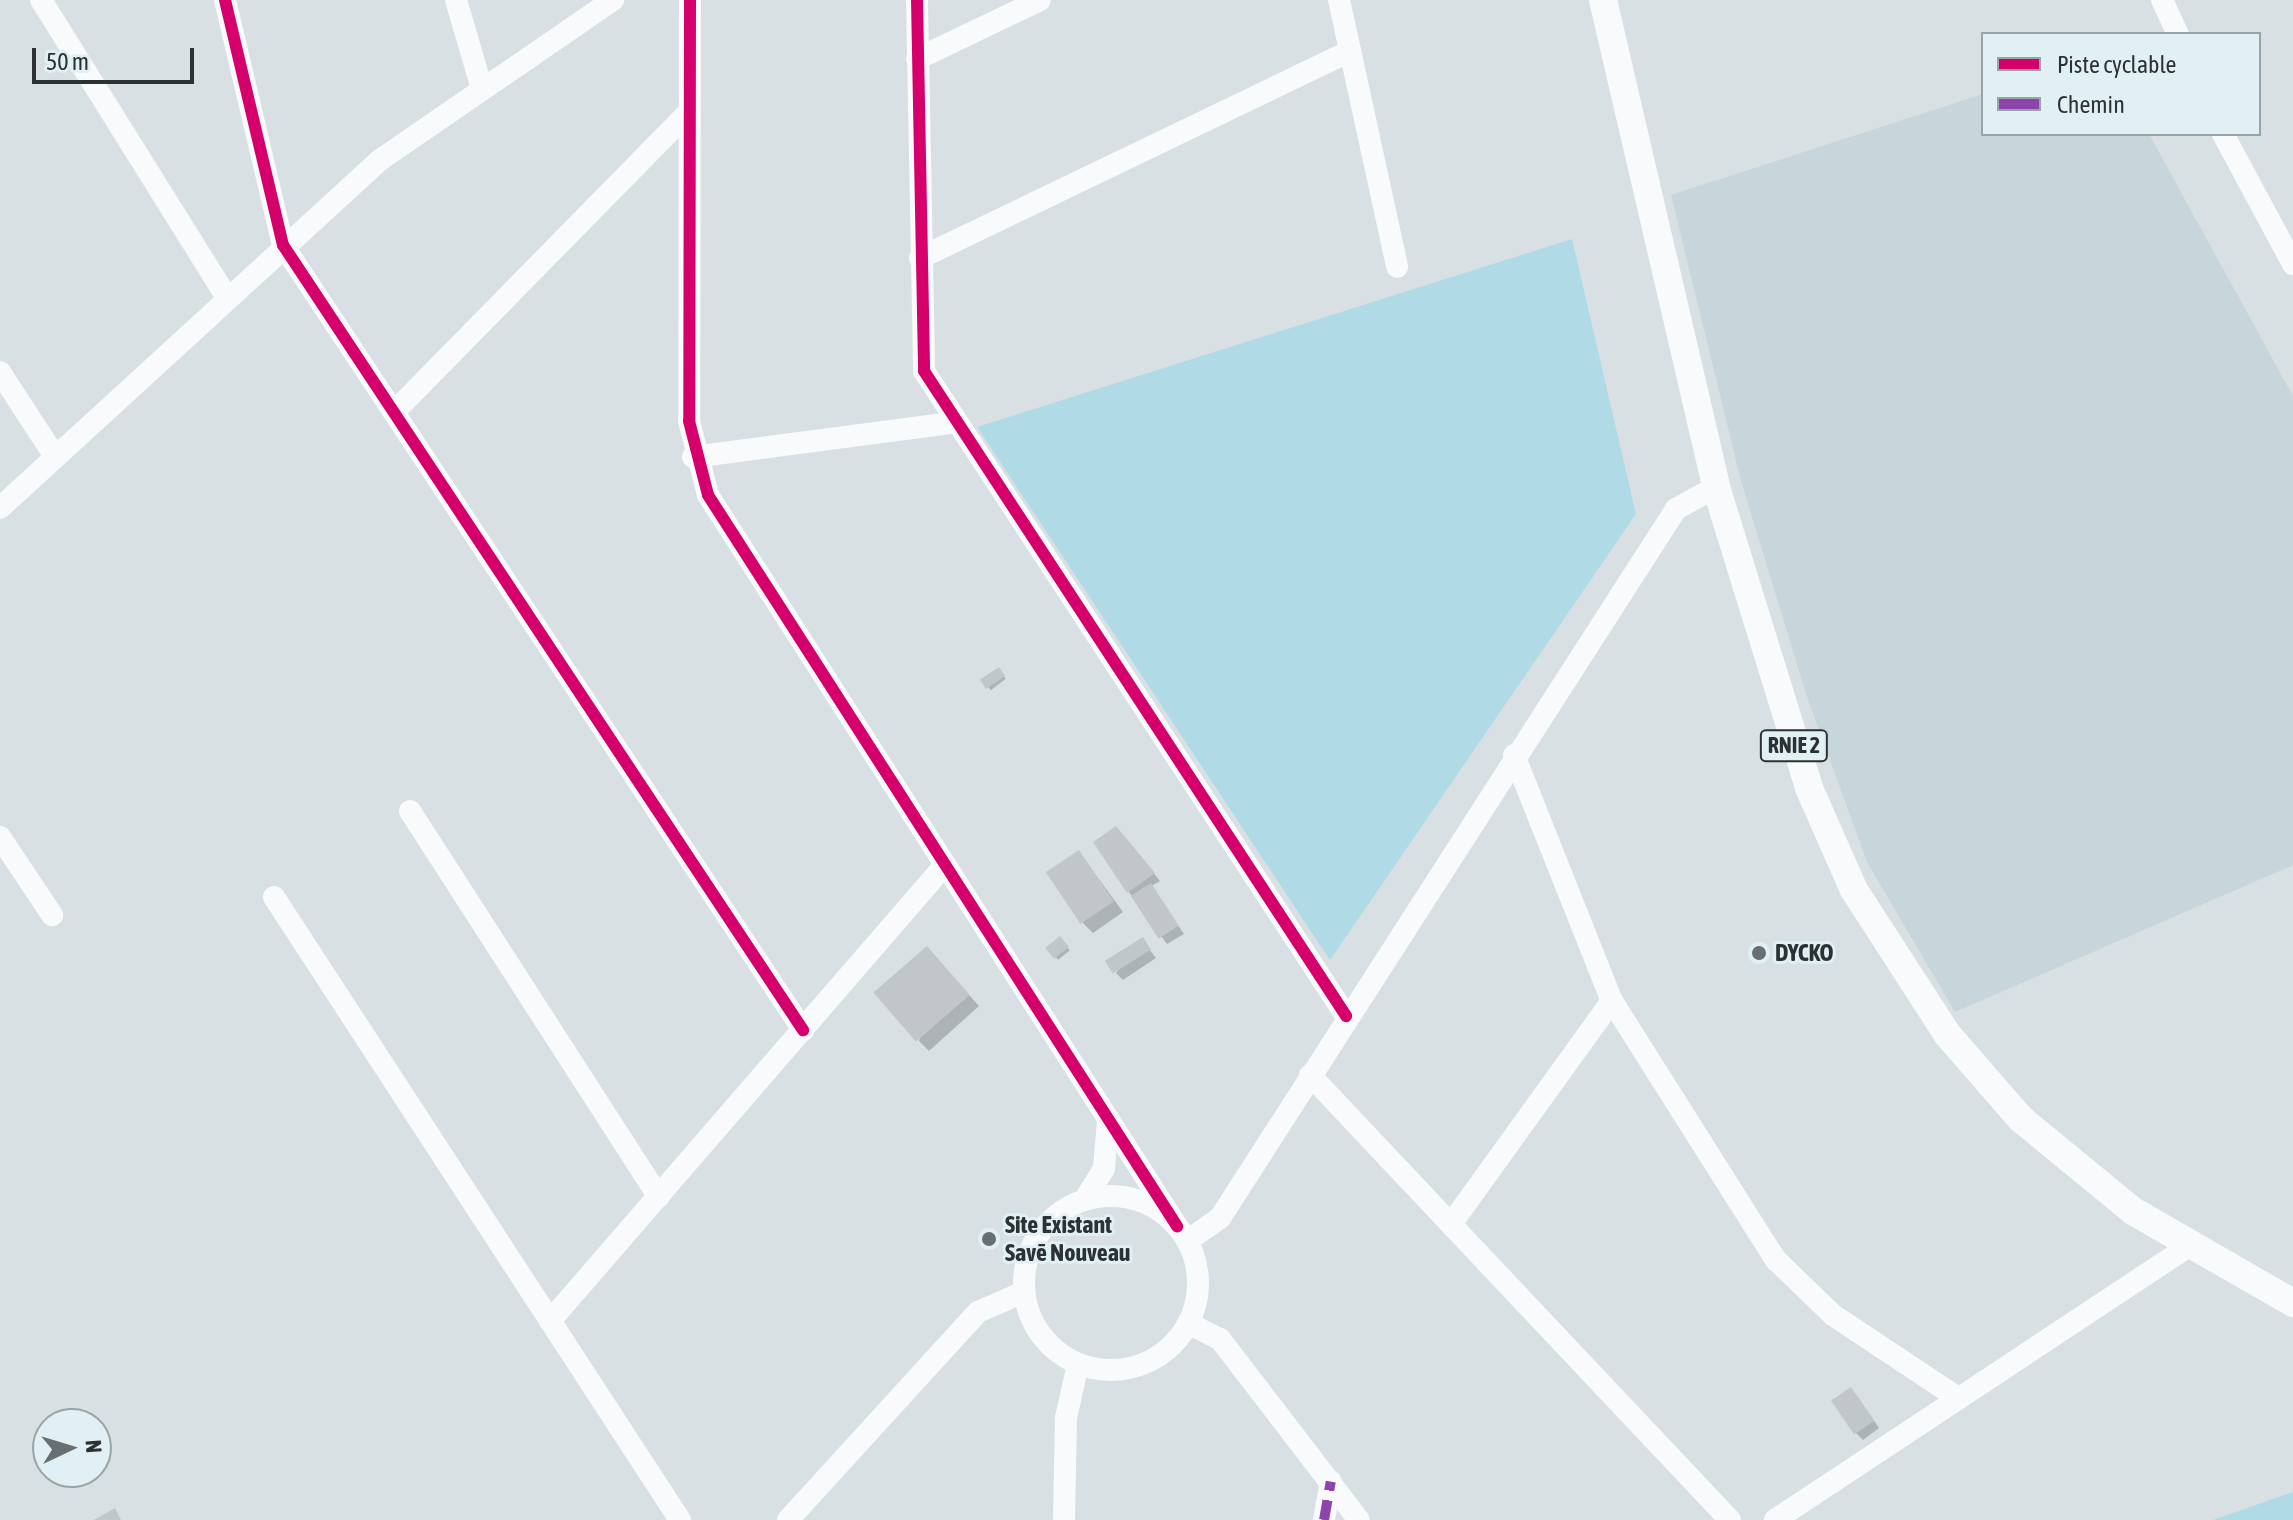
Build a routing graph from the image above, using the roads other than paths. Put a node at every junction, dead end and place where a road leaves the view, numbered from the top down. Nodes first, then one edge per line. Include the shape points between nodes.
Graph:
1 (41, 0) edge
2 (225, 0) edge
3 (456, 0) edge
4 (613, 0) edge
5 (690, 0) edge
6 (917, 0) edge
7 (1040, 0) edge
8 (1339, 0) edge
9 (1603, 0) edge
10 (2162, 0) edge
11 (2177, 32) edge
12 (1350, 51) junction
13 (917, 59) junction
14 (482, 89) junction
15 (685, 116) junction
16 (2224, 136) edge
17 (283, 245) junction
18 (920, 258) junction
19 (2293, 264) edge
20 (1397, 267) dead end
21 (225, 295) junction
22 (0, 372) edge
23 (394, 412) junction
24 (952, 423) junction
25 (54, 455) junction
26 (693, 457) junction
27 (1716, 487) junction
28 (0, 508) edge
29 (1514, 755) junction
30 (410, 811) dead end
31 (0, 837) edge
32 (944, 866) junction
33 (274, 897) dead end
34 (52, 915) dead end
35 (1612, 1001) junction
36 (1346, 1016) junction
37 (803, 1030) junction
38 (1310, 1075) junction
39 (1108, 1120) junction
40 (659, 1197) junction
41 (1085, 1199) junction
42 (1451, 1224) junction
43 (1182, 1234) junction
44 (2187, 1247) junction
45 (1024, 1292) junction
46 (2293, 1303) edge
47 (550, 1321) junction
48 (1188, 1323) junction
49 (1078, 1364) junction
50 (1958, 1398) junction
51 (1331, 1482) junction
52 (680, 1520) edge
53 (788, 1520) edge
54 (1064, 1520) edge
55 (1324, 1520) edge
56 (1359, 1520) edge
57 (1730, 1520) edge
58 (1775, 1520) edge

1 - 21 street
2 - 17 street
3 - 14 street
4 - 14 street
5 - 15 street
6 - 13 street
7 - 13 street
8 - 12 street
9 - 27 main road, RNIE 2
10 - 11 street
12 - 18 street
12 - 20 street
13 - 18 street
14 - 17 street via 380,160
15 - 23 street
15 - 26 street
16 - 19 street
17 - 21 street
17 - 23 street
18 - 24 street via 924,371
21 - 25 street
22 - 25 street
23 - 37 street
24 - 26 street
24 - 36 street
25 - 28 street
26 - 32 street via 708,495
27 - 29 street via 1676,509
27 - 44 main road, RNIE 2 via 1809,788 1876,930 1947,1034 2021,1119
29 - 35 street
29 - 36 street
30 - 40 street
31 - 34 street
32 - 37 street
32 - 39 street
33 - 47 street
35 - 42 street
35 - 50 street via 1776,1260 1833,1315
36 - 38 street
37 - 40 street
38 - 42 street
38 - 43 street via 1220,1218
39 - 41 street via 1104,1168
39 - 43 street
40 - 47 street
41 - 43 street via 1135,1199
41 - 45 street via 1055,1216 1034,1242
42 - 57 street
43 - 48 street via 1198,1273
44 - 46 main road, RNIE 2
44 - 50 street
45 - 49 street via 1044,1339
45 - 53 street via 978,1312
47 - 52 street
48 - 49 street via 1167,1350 1137,1366
48 - 51 street via 1220,1339
49 - 54 street via 1066,1418
50 - 58 street
51 - 55 street
51 - 56 street

